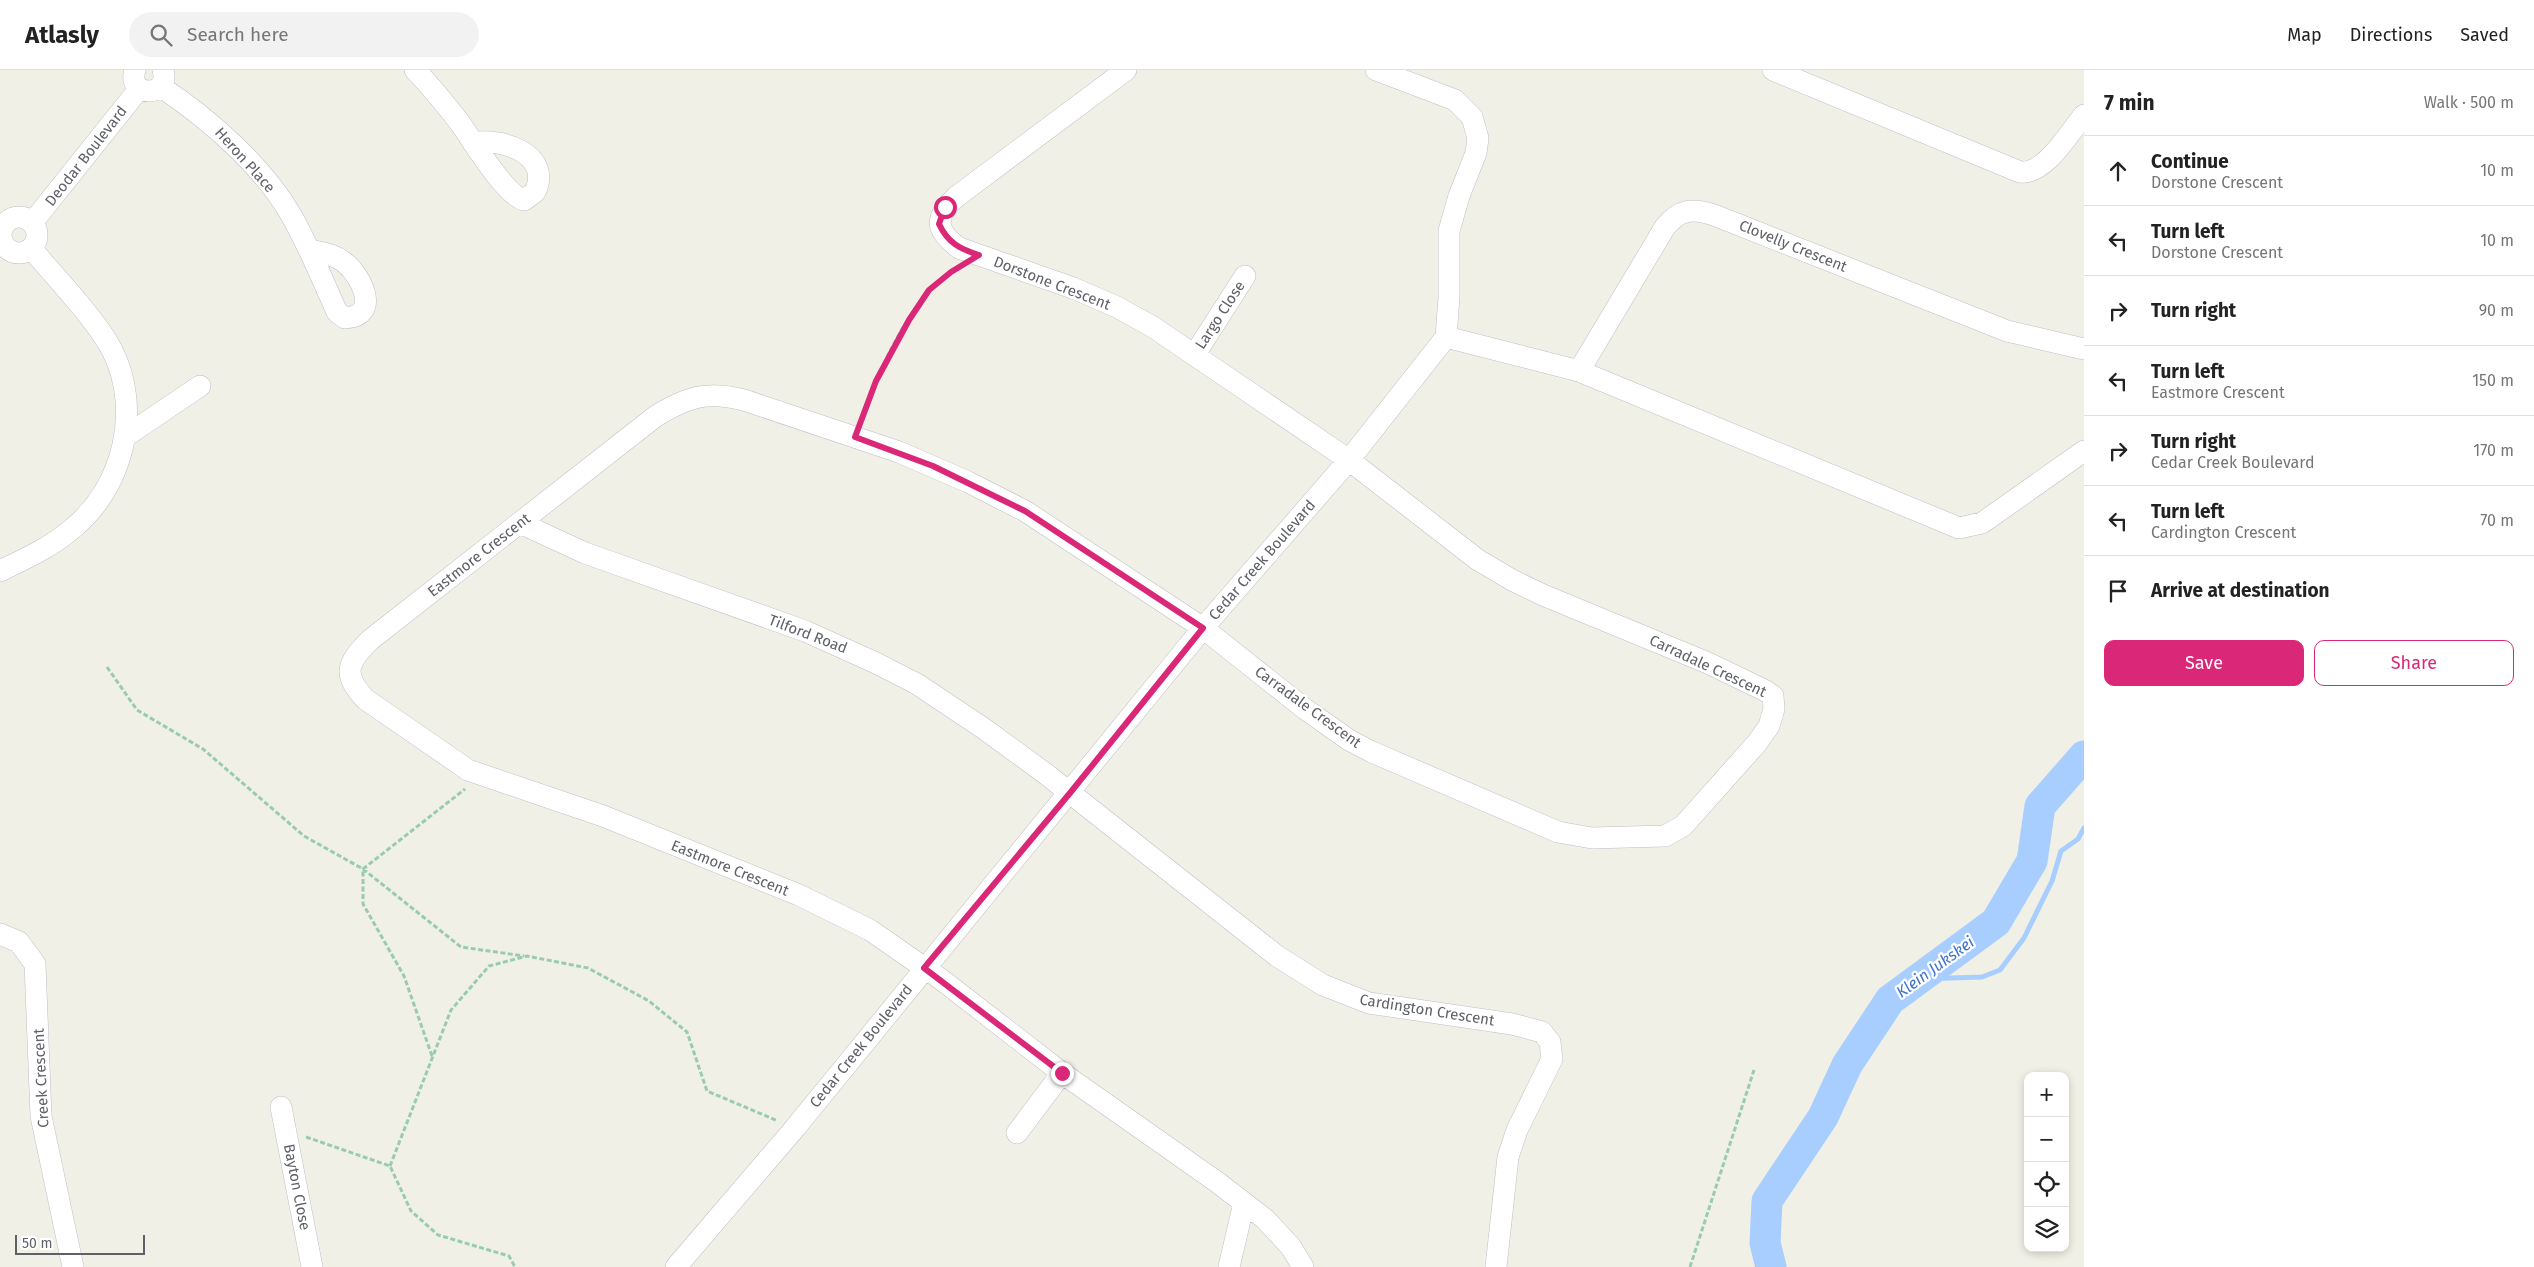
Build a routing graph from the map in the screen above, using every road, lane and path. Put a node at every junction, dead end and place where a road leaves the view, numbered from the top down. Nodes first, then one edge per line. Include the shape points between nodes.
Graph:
1 (1126, 70) edge
2 (1376, 70) edge
3 (1773, 70) edge
4 (424, 73) edge
5 (134, 75) edge
6 (162, 78) edge
7 (2084, 115) edge
8 (473, 143) dead end
9 (32, 223) junction
10 (1, 241) edge
11 (31, 248) junction
12 (310, 250) dead end
13 (979, 255) junction
14 (1245, 276) dead end
15 (1446, 337) junction
16 (2084, 349) edge
17 (1195, 354) junction
18 (1579, 371) junction
19 (200, 386) dead end
20 (126, 436) junction
21 (855, 437) junction
22 (2084, 451) edge
23 (1349, 460) junction
24 (520, 523) junction
25 (0, 571) edge
26 (1203, 628) junction
27 (107, 667) dead end
28 (482, 776) junction
29 (1070, 793) junction
30 (363, 869) junction
31 (0, 934) edge
32 (528, 956) junction
33 (924, 968) junction
34 (432, 1057) junction
35 (1754, 1070) dead end
36 (1062, 1073) junction
37 (281, 1107) dead end
38 (795, 1128) junction
39 (286, 1130) junction
40 (1018, 1134) dead end
41 (390, 1166) junction
42 (1244, 1203) junction
43 (680, 1262) edge
44 (73, 1267) edge
45 (312, 1267) edge
46 (515, 1267) edge
47 (1229, 1267) edge
48 (1303, 1267) edge
49 (1496, 1267) edge
50 (1690, 1267) edge

1 - 13 street, Dorstone Crescent via 987,172 945,207 939,224 946,237 960,248
2 - 15 street via 1455,100 1465,107 1476,126 1476,153 1449,231
3 - 7 street via 2020,172 2039,168
4 - 8 street
5 - 6 street via 151,92
5 - 9 street, Deodar Boulevard
6 - 12 street, Heron Place via 257,170 290,213
9 - 10 street via 20,217 13,218 3,227
9 - 11 street via 37,236
10 - 11 street via 18,252
11 - 20 street via 110,348 120,367 125,388
13 - 17 street, Dorstone Crescent via 1117,307
13 - 21 path via 929,290 876,381
14 - 17 street, Largo Close
15 - 18 street
15 - 23 street, Cedar Creek Boulevard
16 - 18 street, Clovelly Crescent via 2007,331 1714,215 1686,210 1665,228
17 - 23 street, Dorstone Crescent
18 - 22 street via 1959,528 1982,523
19 - 20 street
20 - 25 street via 105,491 84,518 61,538
21 - 24 street, Eastmore Crescent via 744,400 718,394 704,396 672,406 656,416
21 - 26 street, Eastmore Crescent via 933,466 1025,511
23 - 26 street, Cedar Creek Boulevard
23 - 26 street, Carradale Crescent via 1478,560 1512,580 1758,686 1773,696 1769,726 1757,744 1675,832 1651,838 1578,836 1536,823 1349,740
24 - 28 street, Eastmore Crescent via 370,640 357,652 349,676 365,699 450,759
24 - 29 street, Tilford Road via 586,553 805,631 876,662 943,700
26 - 29 street, Cedar Creek Boulevard
27 - 30 path via 137,710 203,749 304,836
28 - 30 path
28 - 33 street, Eastmore Crescent via 603,816 799,896 870,930
29 - 33 street, Cedar Creek Boulevard
29 - 49 street, Cardington Crescent via 1277,956 1323,985 1369,1003 1512,1024 1542,1032 1550,1042 1552,1059 1517,1130 1508,1157
30 - 32 path via 461,947
30 - 34 path via 364,904 404,976
31 - 44 street, Creek Crescent via 19,942 35,964 41,1116
32 - 34 path via 489,966 451,1010
32 - 38 path via 588,968 649,1001 687,1032 707,1091
33 - 36 street
33 - 38 street, Cedar Creek Boulevard
34 - 41 path
35 - 50 path
36 - 40 street
36 - 42 street
37 - 39 street, Bayton Close
38 - 43 street, Cedar Creek Boulevard
39 - 41 path
39 - 45 street, Bayton Close
41 - 46 path via 411,1211 438,1235 509,1256
42 - 47 street
42 - 48 street via 1291,1247

